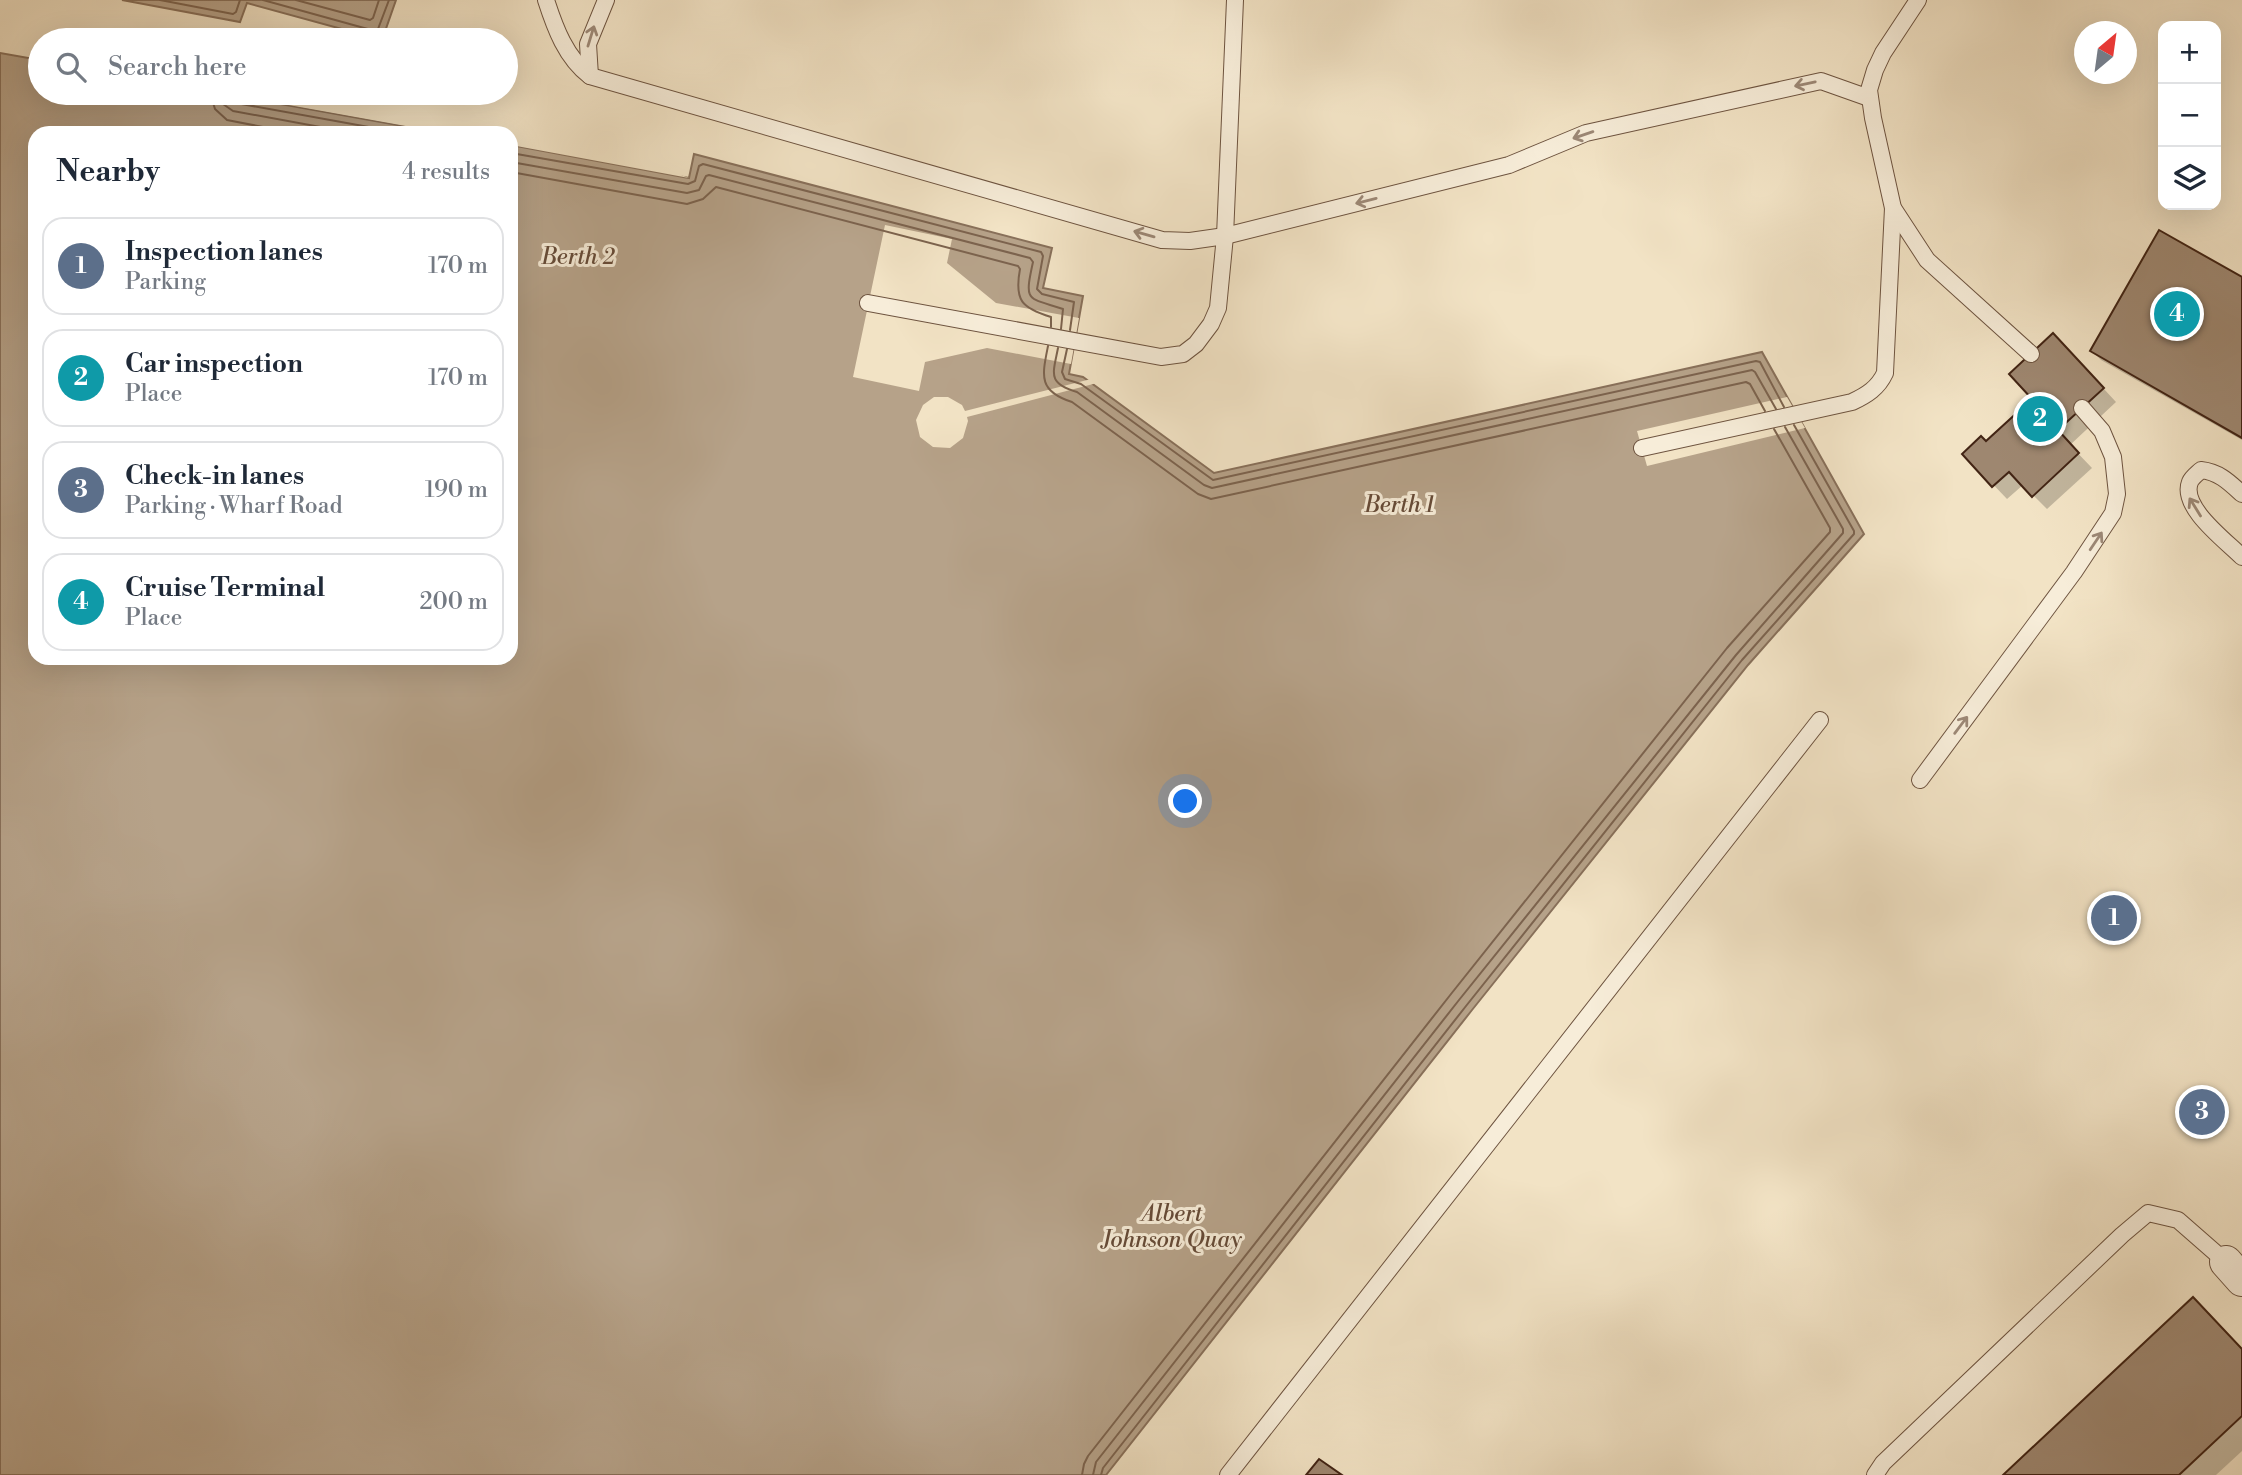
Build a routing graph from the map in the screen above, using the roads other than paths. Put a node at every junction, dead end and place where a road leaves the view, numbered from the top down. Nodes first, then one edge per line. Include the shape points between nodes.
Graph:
1 (546, 0) edge
2 (607, 0) edge
3 (1235, 0) edge
4 (1918, 0) edge
5 (590, 76) junction
6 (1869, 98) junction
7 (1893, 208) junction
8 (1226, 236) junction
9 (868, 303) dead end
10 (2031, 354) dead end
11 (2082, 408) dead end
12 (1642, 448) dead end
13 (2242, 494) edge
14 (2242, 556) edge
15 (1820, 720) dead end
16 (1920, 780) dead end
17 (2234, 1271) edge
18 (1228, 1475) edge
19 (1875, 1475) edge

1 - 5 lane via 568,52
5 -> 2 lane via 588,44
3 - 8 lane
4 - 6 lane via 1883,53
8 -> 5 lane via 1162,240
6 - 7 lane
6 -> 8 lane via 1821,81 1586,133 1509,165
7 - 10 lane via 1927,260
7 - 12 lane via 1885,373 1875,389 1853,402
8 - 9 lane via 1216,316 1190,350 1175,356
16 -> 11 lane via 2113,513 2117,494 2113,457 2102,431
14 -> 13 lane via 2195,511 2188,494 2190,480 2202,470 2214,471
15 - 18 lane
17 - 19 lane via 2178,1220 2148,1213

